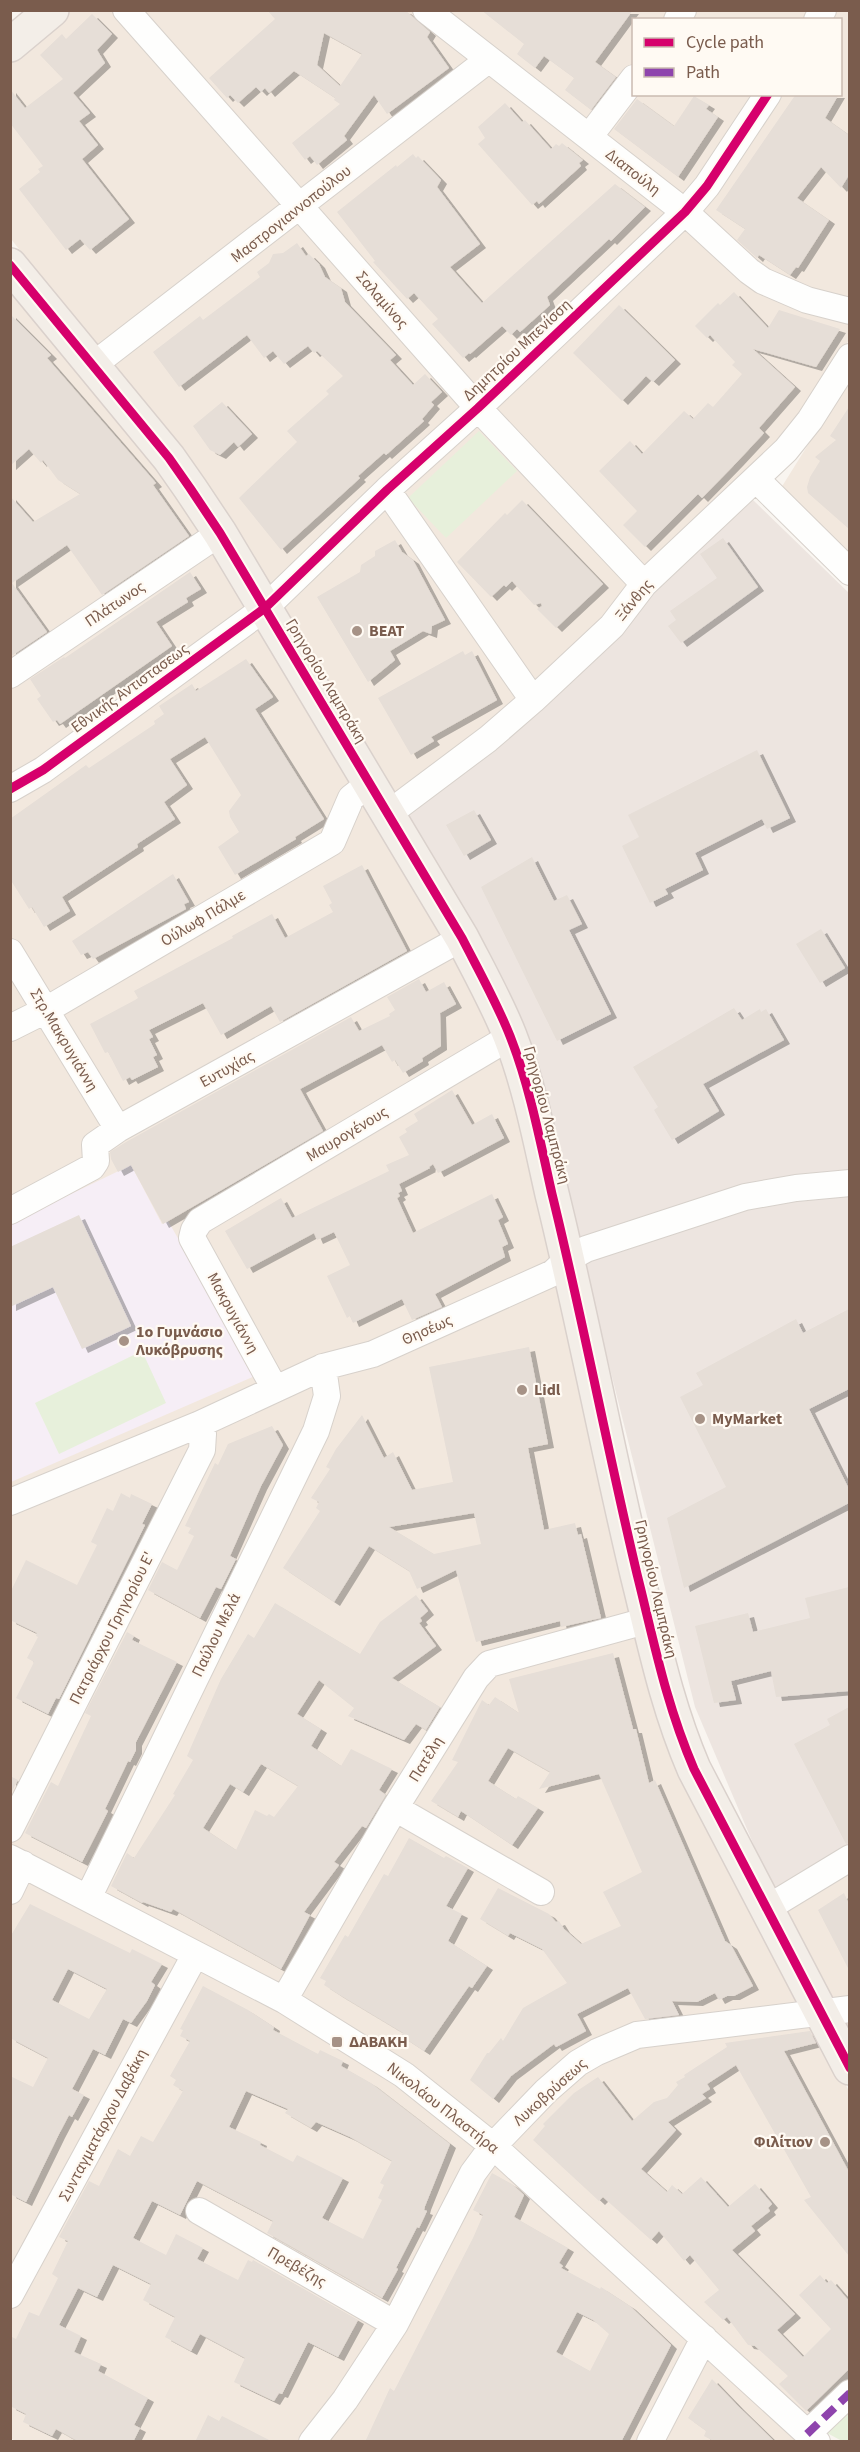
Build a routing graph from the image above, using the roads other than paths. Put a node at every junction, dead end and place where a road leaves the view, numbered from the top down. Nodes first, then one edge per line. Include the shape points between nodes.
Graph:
1 (52, 10) edge
2 (126, 10) edge
3 (426, 10) edge
4 (10, 45) edge
5 (488, 60) junction
6 (632, 79) edge
7 (767, 96) edge
8 (589, 137) junction
9 (301, 207) junction
10 (685, 212) junction
11 (10, 265) edge
12 (849, 311) edge
13 (849, 357) edge
14 (92, 366) junction
15 (478, 408) junction
16 (756, 479) junction
17 (387, 490) junction
18 (220, 533) junction
19 (849, 572) edge
20 (644, 584) junction
21 (265, 608) junction
22 (10, 675) edge
23 (533, 700) junction
24 (370, 783) junction
25 (10, 789) edge
26 (388, 814) junction
27 (462, 939) junction
28 (10, 952) edge
29 (46, 1010) junction
30 (10, 1028) edge
31 (510, 1037) junction
32 (118, 1129) junction
33 (849, 1183) edge
34 (10, 1211) edge
35 (192, 1238) joint
36 (568, 1259) junction
37 (323, 1367) junction
38 (275, 1389) junction
39 (200, 1424) junction
40 (10, 1502) edge
41 (649, 1620) junction
42 (395, 1808) junction
43 (10, 1829) edge
44 (849, 1858) edge
45 (17, 1861) edge
46 (10, 1891) edge
47 (541, 1892) dead end
48 (88, 1898) junction
49 (766, 1909) junction
50 (195, 1954) junction
51 (284, 2000) junction
52 (835, 2011) edge
53 (849, 2068) edge
54 (493, 2145) junction
55 (199, 2211) dead end
56 (10, 2295) edge
57 (395, 2324) junction
58 (704, 2338) junction
59 (849, 2393) edge
60 (812, 2438) edge
61 (312, 2442) edge
62 (650, 2442) edge

1 - 4 main road
2 - 9 street, Σαλαμίνος
3 - 5 street, Διαπούλη
5 - 8 street, Διαπούλη
5 - 9 street, Μαστρογιαννοπούλου
6 - 8 street
7 - 10 street, Δημητρίου Μπενίσση via 707,186
8 - 10 street, Διαπούλη
9 - 14 street, Μαστρογιαννοπούλου
9 - 15 street, Σαλαμίνος
10 - 12 street, Διαπούλη via 763,281 807,300
10 - 15 street, Δημητρίου Μπενίσση
11 - 14 main road, Γρηγορίου Λαμπράκη
13 - 16 street, Ξάνθης via 810,420
14 - 18 main road, Γρηγορίου Λαμπράκη via 168,458
15 - 17 street, Δημητρίου Μπενίσση
15 - 20 street, Σαλαμίνος
16 - 19 street
16 - 20 street, Ξάνθης
17 - 21 street, Δημητρίου Μπενίσση
17 - 23 street
18 - 21 main road, Γρηγορίου Λαμπράκη
18 - 22 street, Πλάτωνος
20 - 23 street, Ξάνθης via 612,626
21 - 24 main road, Γρηγορίου Λαμπράκη
21 - 25 street, Εθνικής Αντιστασεως via 43,770
23 - 26 street, Ξάνθης
24 - 26 main road, Γρηγορίου Λαμπράκη
24 - 29 street, Ούλωφ Πάλμε via 351,798 332,842
26 - 27 main road, Γρηγορίου Λαμπράκη
27 - 31 main road, Γρηγορίου Λαμπράκη
27 - 32 street, Ευτυχίας
28 - 29 street, Στρ.Μακρυγιάννη
29 - 30 street, Ούλωφ Πάλμε
29 - 32 street, Στρ.Μακρυγιάννη
31 - 35 street, Μαυρογένους via 200,1221
31 - 36 main road, Γρηγορίου Λαμπράκη via 532,1109
32 - 34 street, Ευτυχίας via 95,1145 96,1161 92,1167
33 - 36 street, Θησέως via 745,1197 586,1249
35 - 38 street, Μακρυγιάννη
36 - 37 street, Θησέως via 553,1272 373,1354
36 - 41 main road, Γρηγορίου Λαμπράκη
37 - 38 street, Θησέως
37 - 48 street, Παύλου Μελά via 327,1396 316,1431
38 - 39 street, Θησέως
39 - 40 street, Θησέως
39 - 43 street, Πατριάρχου Γρηγορίου Ε' via 202,1450
41 - 42 street, Πατέλη via 489,1664 476,1678
41 - 49 main road, Γρηγορίου Λαμπράκη via 679,1734
42 - 47 street
42 - 51 street, Πατέλη
44 - 49 street
45 - 46 street
45 - 48 street, Νικολάου Πλαστήρα
48 - 50 street, Νικολάου Πλαστήρα
49 - 52 main road, Γρηγορίου Λαμπράκη
50 - 51 street, Νικολάου Πλαστήρα
50 - 56 street, Συνταγματάρχου Δαβάκη
51 - 54 street, Νικολάου Πλαστήρα via 404,2075
52 - 53 main road, Γρηγορίου Λαμπράκη
52 - 54 street, Λυκοβρύσεως via 637,2035 578,2063
54 - 57 street, Λυκοβρύσεως via 473,2173
54 - 58 street, Νικολάου Πλαστήρα
55 - 57 street, Πρεβέζης
57 - 61 street, Λυκοβρύσεως
58 - 60 street, Νικολάου Πλαστήρα
58 - 62 street
59 - 60 street

